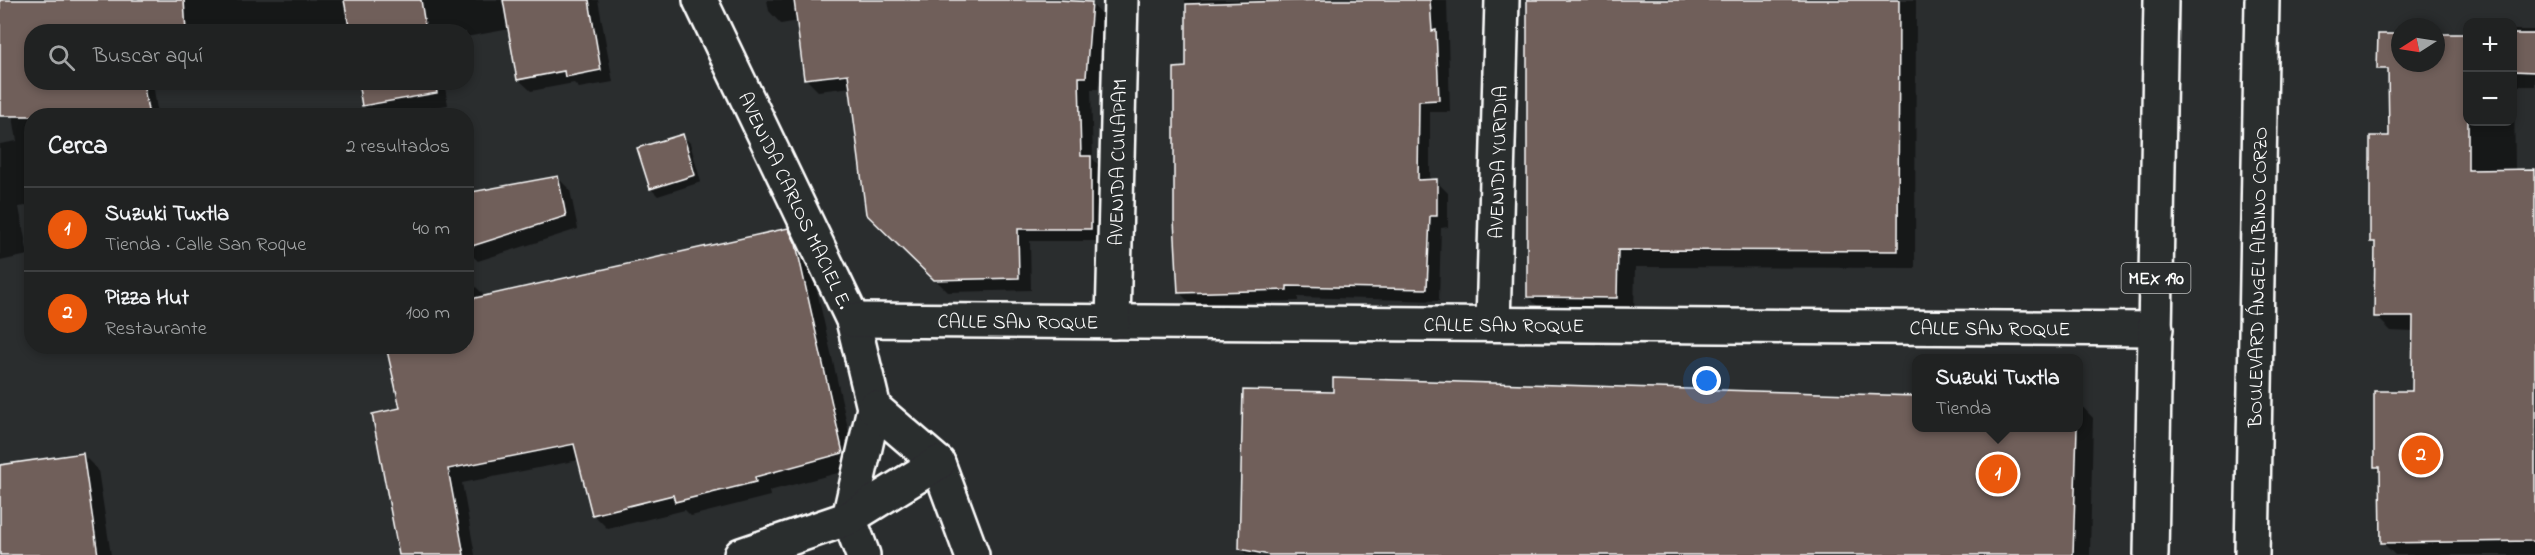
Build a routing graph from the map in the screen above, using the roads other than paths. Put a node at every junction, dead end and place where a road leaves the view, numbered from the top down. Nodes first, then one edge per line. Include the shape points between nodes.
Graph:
1 (700, 0) edge
2 (1121, 0) edge
3 (1502, 0) edge
4 (2161, 0) edge
5 (2262, 0) edge
6 (853, 320) junction
7 (1113, 322) junction
8 (1493, 324) junction
9 (2156, 329) junction
10 (874, 408) junction
11 (938, 463) junction
12 (849, 518) junction
13 (741, 555) edge
14 (863, 555) edge
15 (972, 555) edge
16 (2151, 555) edge
17 (2252, 555) edge

1 - 6 street, AVENIDA CARLOS MACIEL E.
2 - 7 street, AVENIDA CUILAPAM
3 - 8 street, AVENIDA YURIDIA
4 - 9 street, MEX 190
5 - 17 street, BOULEVARD ÁNGEL ALBINO CORZO
6 - 7 street, CALLE SAN ROQUE
6 - 10 street, AVENIDA CARLOS MACIEL E.
7 - 8 street, CALLE SAN ROQUE
8 - 9 street, CALLE SAN ROQUE
9 - 16 street, MEX 190
10 - 11 street
10 - 12 street, AVENIDA CARLOS MACIEL E.
11 - 12 street
11 - 15 street
12 - 13 street
12 - 14 street

